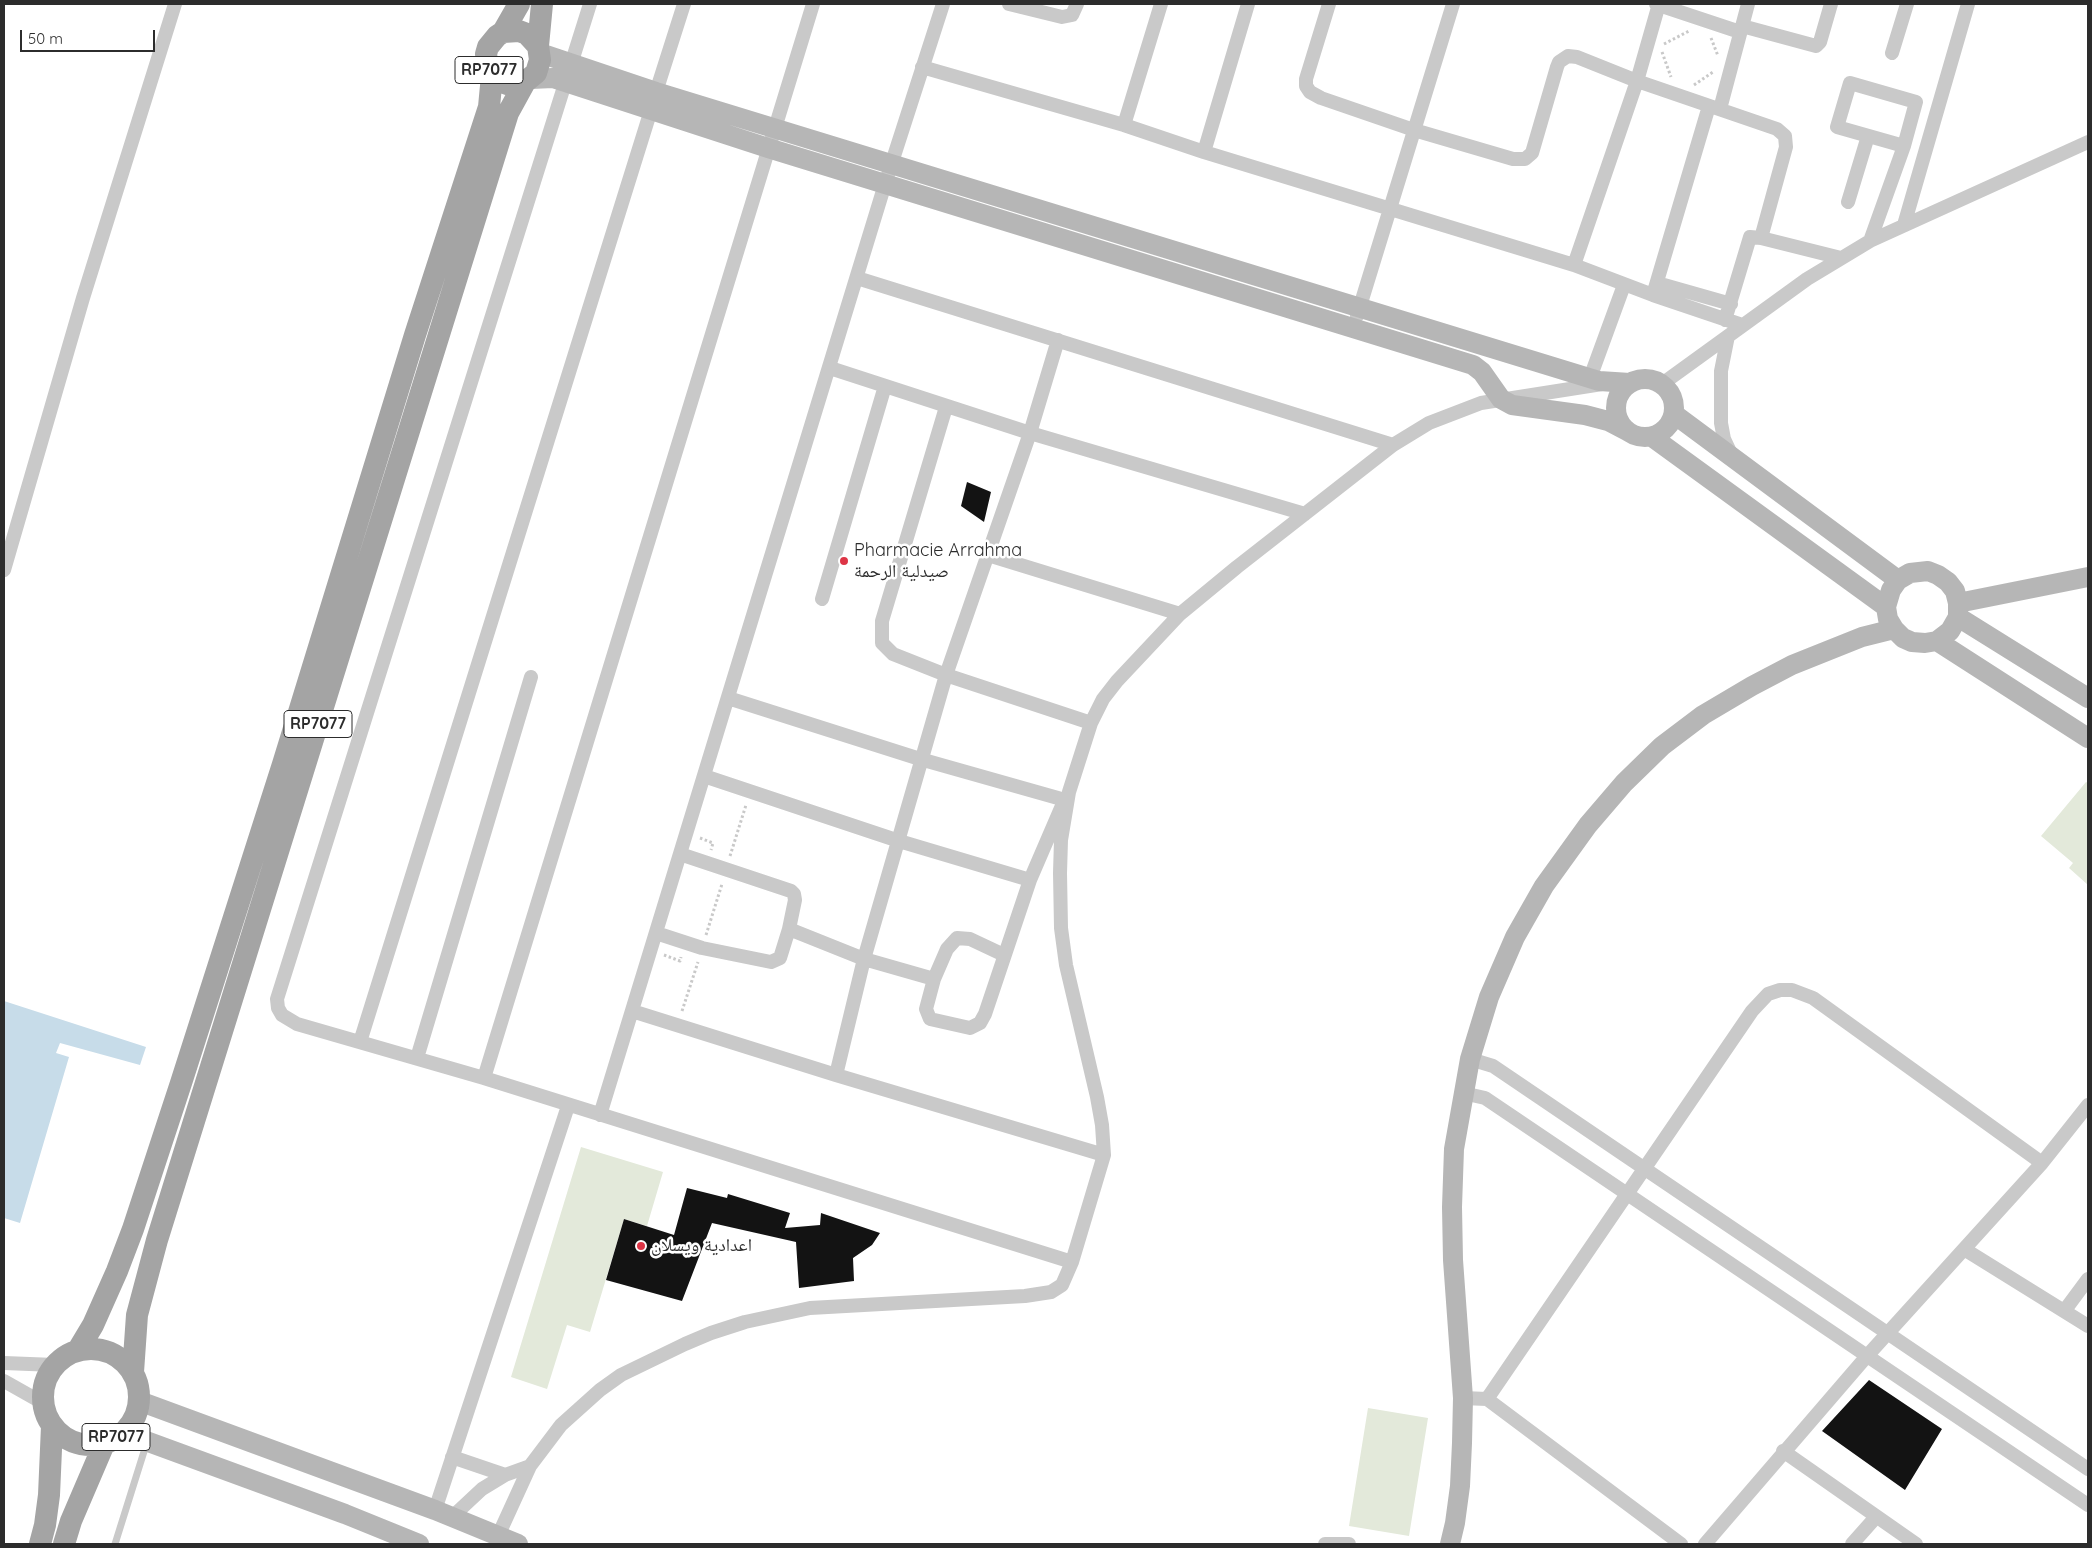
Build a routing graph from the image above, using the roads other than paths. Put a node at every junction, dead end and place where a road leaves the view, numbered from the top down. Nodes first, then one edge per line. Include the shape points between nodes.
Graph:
1 (175, 4) edge
2 (519, 4) edge
3 (542, 4) edge
4 (590, 4) edge
5 (684, 4) edge
6 (813, 4) edge
7 (943, 4) edge
8 (1009, 4) edge
9 (1077, 4) edge
10 (1160, 4) edge
11 (1248, 4) edge
12 (1329, 4) edge
13 (1453, 4) edge
14 (1658, 4) edge
15 (1748, 4) edge
16 (1831, 4) edge
17 (1907, 4) edge
18 (1968, 4) edge
19 (1741, 29) junction
20 (503, 32) junction
21 (539, 49) junction
22 (1892, 53) dead end
23 (922, 66) junction
24 (569, 73) junction
25 (492, 75) junction
26 (528, 81) junction
27 (1637, 81) junction
28 (653, 101) junction
29 (1916, 102) junction
30 (1715, 108) junction
31 (1937, 108) junction
32 (1124, 125) junction
33 (775, 128) junction
34 (1414, 130) junction
35 (1868, 136) junction
36 (2088, 142) edge
37 (1904, 146) junction
38 (768, 148) junction
39 (1204, 152) junction
40 (892, 164) junction
41 (885, 184) junction
42 (1848, 202) dead end
43 (1390, 209) junction
44 (1904, 225) junction
45 (1761, 238) junction
46 (1870, 241) junction
47 (1841, 258) junction
48 (1574, 265) junction
49 (857, 278) junction
50 (1624, 285) junction
51 (1655, 289) junction
52 (1731, 304) junction
53 (1360, 308) junction
54 (1725, 320) junction
55 (1742, 325) junction
56 (1353, 329) junction
57 (1728, 336) junction
58 (1058, 340) junction
59 (830, 368) junction
60 (1590, 378) junction
61 (1622, 383) junction
62 (1662, 384) junction
63 (885, 386) junction
64 (1501, 399) junction
65 (946, 407) junction
66 (1674, 414) junction
67 (1629, 432) junction
68 (1030, 433) junction
69 (1652, 436) junction
70 (1393, 445) junction
71 (1733, 459) junction
72 (1305, 514) junction
73 (988, 555) junction
74 (4, 570) edge
75 (2088, 577) edge
76 (1898, 580) junction
77 (822, 599) dead end
78 (1886, 607) junction
79 (1958, 610) junction
80 (1180, 614) junction
81 (1894, 630) junction
82 (1937, 640) junction
83 (946, 675) junction
84 (531, 676) dead end
85 (728, 698) junction
86 (2088, 698) edge
87 (1091, 723) junction
88 (2088, 738) edge
89 (920, 759) junction
90 (704, 776) junction
91 (1067, 796) junction
92 (898, 841) junction
93 (680, 854) junction
94 (1030, 880) junction
95 (789, 929) junction
96 (656, 933) junction
97 (1004, 955) junction
98 (864, 959) junction
99 (934, 980) junction
100 (632, 1011) junction
101 (360, 1042) junction
102 (417, 1058) junction
103 (1470, 1059) junction
104 (836, 1075) junction
105 (484, 1078) junction
106 (1463, 1093) junction
107 (2088, 1105) edge
108 (568, 1106) junction
109 (600, 1115) junction
110 (1104, 1155) junction
111 (2042, 1163) junction
112 (1645, 1169) junction
113 (1627, 1194) junction
114 (1964, 1250) junction
115 (1072, 1262) junction
116 (2088, 1279) edge
117 (2065, 1310) junction
118 (2088, 1326) edge
119 (1887, 1333) junction
120 (78, 1350) junction
121 (1867, 1356) junction
122 (4, 1363) edge
123 (55, 1365) junction
124 (132, 1372) junction
125 (4, 1381) edge
126 (1463, 1398) junction
127 (1487, 1399) junction
128 (139, 1401) junction
129 (43, 1403) junction
130 (52, 1426) junction
131 (114, 1439) junction
132 (147, 1442) junction
133 (1783, 1451) junction
134 (452, 1457) junction
135 (530, 1466) junction
136 (2088, 1469) edge
137 (506, 1475) junction
138 (2088, 1505) edge
139 (444, 1513) junction
140 (1876, 1517) junction
141 (498, 1536) junction
142 (40, 1544) edge
143 (64, 1544) edge
144 (114, 1544) edge
145 (419, 1544) edge
146 (518, 1544) edge
147 (1325, 1544) edge
148 (1348, 1544) edge
149 (1450, 1544) edge
150 (1681, 1544) edge
151 (1705, 1544) edge
152 (1852, 1544) edge
153 (1916, 1544) edge

1 - 74 street via 83,298
2 - 20 main road, RP7077
3 - 21 main road, RP7077
4 - 24 street
5 - 28 street
6 - 33 street
7 - 23 street
8 - 9 street via 1062,17 1072,15
10 - 32 street
11 - 39 street
12 - 34 street via 1306,79 1310,92
13 - 34 street
14 - 19 street via 1705,22
14 - 27 street
15 - 19 street
16 - 19 street via 1816,46
17 - 22 street
18 - 31 street
19 - 30 street
20 - 21 main road, RP7077 via 527,34
20 - 25 main road, RP7077 via 492,41 486,54
21 - 24 street
21 - 26 main road, RP7077 via 539,67
23 - 32 street
23 - 40 street
24 - 26 street
24 - 28 street
24 - 101 street via 278,999 278,1008 297,1024
25 - 26 main road, RP7077 via 507,84
25 - 120 main road, RP7077 via 489,107 133,1229 93,1325
26 - 124 main road, RP7077 via 505,123 157,1240 138,1315
27 - 30 street
27 - 34 street via 1576,57 1562,59 1556,67 1532,153 1526,159 1514,159
27 - 48 street
28 - 33 street
28 - 38 street
28 - 101 street
29 - 31 street
29 - 35 street via 1850,83 1837,127
29 - 37 street
30 - 45 street via 1777,129 1785,136 1786,147
30 - 51 street
31 - 44 street
32 - 39 street
33 - 38 street
33 - 40 street
34 - 43 street
35 - 37 street
35 - 42 street
36 - 44 street
37 - 46 street
38 - 41 street
38 - 105 street
39 - 43 street
40 - 41 street
40 - 53 street
41 - 49 street
41 - 56 street
43 - 48 street
43 - 53 street
44 - 46 street
45 - 47 street
45 - 52 street via 1750,237
46 - 47 street
47 - 55 street
48 - 50 street
49 - 58 street
49 - 59 street
50 - 51 street
50 - 60 street
51 - 52 street
51 - 54 street
52 - 54 street
53 - 56 street
53 - 60 street
54 - 55 street
55 - 57 street
56 - 64 street via 1473,365
57 - 62 street
57 - 71 street via 1721,371 1721,423 1724,440
58 - 68 street
58 - 70 street
59 - 63 street
59 - 85 street
60 - 61 street
61 - 62 street via 1646,379
61 - 64 street
61 - 67 street via 1616,409 1618,419
62 - 66 street via 1672,397
63 - 65 street
63 - 77 street
64 - 67 street via 1512,404 1585,415 1608,421
64 - 70 street via 1446,415
65 - 68 street
65 - 83 street via 880,630 887,650
66 - 69 street via 1666,428
66 - 71 street
67 - 69 street via 1636,436
68 - 72 street
68 - 73 street
69 - 78 street
70 - 72 street
71 - 76 street
72 - 80 street
73 - 80 street
73 - 83 street
75 - 79 street
76 - 78 street
76 - 79 street via 1910,573 1938,575 1955,591
78 - 81 street
79 - 82 street via 1950,631
79 - 86 street
80 - 87 street via 1116,681
81 - 82 street via 1912,642 1925,644
81 - 103 street via 1839,646 1752,686 1703,715 1662,746 1624,782 1544,886 1515,937 1489,998
82 - 88 street
83 - 87 street
83 - 89 street
84 - 102 street
85 - 89 street
85 - 90 street
87 - 91 street
89 - 91 street
89 - 92 street
90 - 92 street
90 - 93 street
91 - 94 street
91 - 110 street via 1061,840 1061,928 1066,965 1099,1106
92 - 94 street
92 - 98 street
93 - 95 street via 791,891 795,900
93 - 96 street
94 - 97 street
95 - 96 street via 780,958 775,962 702,948
95 - 98 street
96 - 100 street
97 - 99 street via 970,939 957,938 947,949
97 - 99 street via 985,1014 980,1023 970,1028 930,1019 926,1010
98 - 99 street
98 - 104 street
100 - 104 street
100 - 109 street
101 - 102 street
102 - 105 street
103 - 106 street
103 - 112 street via 1493,1066
104 - 110 street
105 - 108 street
106 - 113 street via 1486,1098
106 - 126 street via 1454,1148 1452,1207
107 - 111 street
108 - 109 street
108 - 134 street
109 - 115 street
110 - 115 street
111 - 112 street via 1813,998 1792,990 1780,990 1768,994 1752,1011
111 - 114 street
112 - 113 street
112 - 119 street
113 - 121 street
113 - 127 street
114 - 117 street
114 - 119 street
115 - 135 street via 1062,1285 1041,1295 810,1308 711,1333 621,1375 600,1390 561,1425
116 - 117 street
117 - 118 street
119 - 121 street
119 - 136 street
120 - 123 main road, RP7077
120 - 124 main road via 109,1352
121 - 133 street
121 - 138 street
122 - 123 street
123 - 129 main road, RP7077 via 44,1383
124 - 128 main road, RP7077 via 138,1386
125 - 129 street
126 - 127 street
126 - 149 street via 1460,1486
127 - 150 street
128 - 131 main road, RP7077 via 135,1419
128 - 139 street
129 - 130 main road, RP7077
130 - 131 main road, RP7077 via 67,1439 85,1446
130 - 142 main road, RP7077 via 49,1495
131 - 132 street
131 - 143 main road, RP7077 via 71,1521
132 - 144 lane
132 - 145 street
133 - 140 street
133 - 151 street
134 - 137 street
134 - 139 street
135 - 137 street
135 - 141 street
137 - 139 street
139 - 141 street
140 - 152 street
140 - 153 street
141 - 146 street
147 - 148 street

